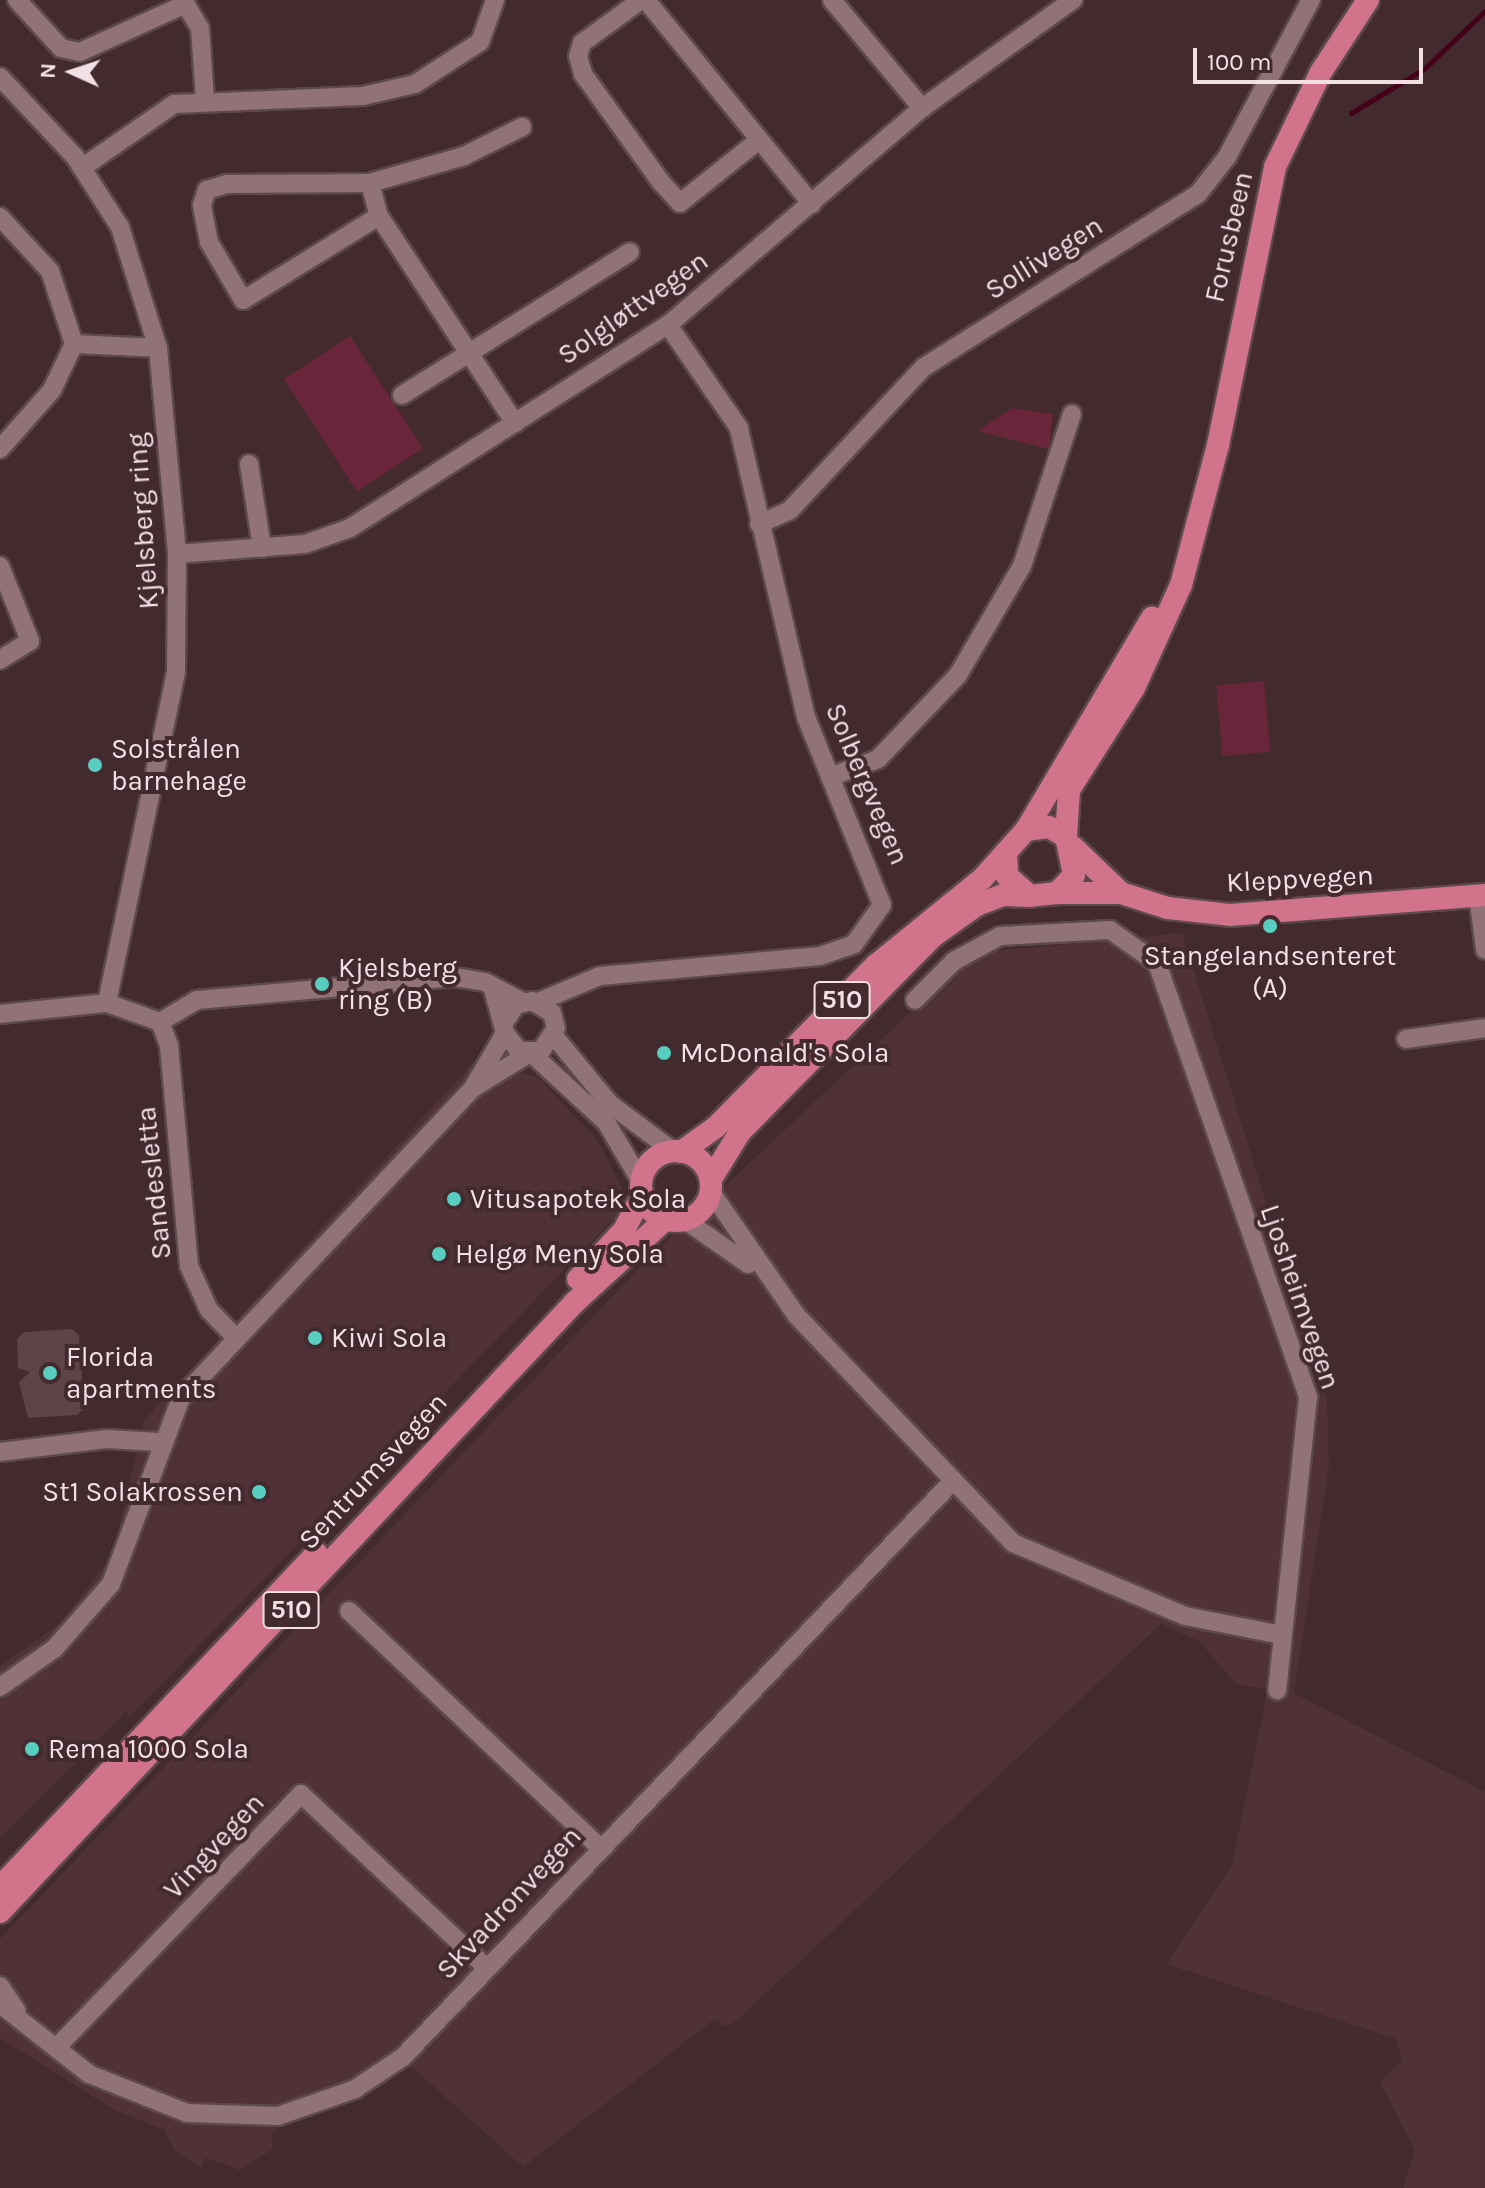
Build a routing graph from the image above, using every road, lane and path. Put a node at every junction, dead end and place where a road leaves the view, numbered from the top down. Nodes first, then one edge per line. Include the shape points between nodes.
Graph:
1 (17, 0) edge
2 (495, 0) edge
3 (643, 0) edge
4 (832, 0) edge
5 (1311, 0) edge
6 (1368, 0) edge
7 (1069, 1) edge
8 (184, 2) edge
9 (0, 77) edge
10 (205, 99) junction
11 (922, 108) junction
12 (522, 127) dead end
13 (759, 140) junction
14 (83, 167) junction
15 (370, 183) junction
16 (812, 204) junction
17 (379, 216) junction
18 (0, 217) edge
19 (630, 252) dead end
20 (668, 325) junction
21 (74, 344) junction
22 (158, 348) junction
23 (470, 349) junction
24 (402, 395) dead end
25 (1072, 414) dead end
26 (515, 423) junction
27 (0, 449) edge
28 (249, 464) dead end
29 (1201, 507) junction
30 (759, 524) junction
31 (262, 548) junction
32 (177, 554) junction
33 (0, 566) edge
34 (0, 660) edge
35 (830, 777) junction
36 (1026, 830) junction
37 (1069, 842) junction
38 (1006, 852) junction
39 (1057, 893) junction
40 (1121, 893) junction
41 (1482, 895) edge
42 (1030, 896) junction
43 (1485, 950) edge
44 (492, 986) junction
45 (569, 988) junction
46 (915, 1000) dead end
47 (530, 1002) junction
48 (107, 1003) junction
49 (0, 1014) edge
50 (160, 1022) junction
51 (505, 1028) junction
52 (555, 1028) junction
53 (1485, 1028) edge
54 (1406, 1039) dead end
55 (531, 1053) junction
56 (473, 1088) junction
57 (677, 1152) junction
58 (711, 1186) junction
59 (642, 1189) junction
60 (676, 1220) junction
61 (770, 1283) junction
62 (235, 1337) junction
63 (159, 1442) junction
64 (0, 1452) edge
65 (952, 1482) junction
66 (349, 1611) dead end
67 (1282, 1635) junction
68 (0, 1687) edge
69 (1277, 1690) dead end
70 (599, 1847) junction
71 (0, 1887) edge
72 (0, 1912) edge
73 (486, 1967) junction
74 (0, 1986) edge
75 (0, 2004) edge
76 (21, 2017) junction
77 (56, 2048) junction

1 - 8 street via 61,48 80,52
2 - 10 street via 480,42 415,84 363,96
3 - 13 street
3 - 13 street via 582,43 578,56 583,74 661,182 680,203
4 - 11 street
5 - 30 street, Sollivegen via 1227,157 1198,194 924,367 790,510
6 - 29 main road, Forusbeen via 1321,72 1275,167
7 - 11 street, Solgløttvegen
8 - 10 street via 200,28
9 - 14 street, Kjelsberg ring
10 - 14 street via 155,112
11 - 16 street, Solgløttvegen
12 - 15 street via 464,156
13 - 16 street
14 - 22 street, Kjelsberg ring via 133,256
15 - 17 street
15 - 17 street via 211,187 202,205 209,242 243,300
16 - 20 street, Solgløttvegen
17 - 23 street
18 - 21 street via 50,271
19 - 23 street
20 - 26 street, Solgløttvegen
20 - 30 street, Solbergvegen via 733,415
21 - 22 street
21 - 27 street via 52,390
22 - 32 street, Kjelsberg ring
23 - 24 street
23 - 26 street
25 - 35 street via 1022,566 958,675 878,759
26 - 31 street, Solgløttvegen via 350,528
28 - 31 street
29 - 36 main road, Forusbeen via 1117,685
29 - 37 main road, Forusbeen via 1181,585 1151,656 1069,790
30 - 35 street, Solbergvegen via 806,717
31 - 32 street, Solgløttvegen
32 - 48 street, Kjelsberg ring via 174,703
33 - 34 street via 30,641
35 - 45 street, Solbergvegen via 882,899 878,919 854,944 752,967 600,976
36 - 37 main road via 1049,827
36 - 38 main road, 510
37 - 39 main road via 1074,875
37 - 40 main road, Kleppvegen / 510
38 - 42 main road via 1007,876
38 - 57 main road, Sentrumsvegen / 510 via 876,965 716,1127
39 - 40 main road, Kleppvegen / 510
39 - 42 main road, 510
40 - 41 main road, Kleppvegen / 510 via 1168,908 1230,915
41 - 43 street
42 - 58 main road, Sentrumsvegen / 510 via 977,905 932,937 740,1132
44 - 47 street
44 - 50 street via 454,977 213,999
44 - 51 street
45 - 47 street, Solbergvegen
45 - 52 street
46 - 67 street, Ljosheimvegen via 954,961 1000,936 1102,929 1136,942 1163,974 1308,1397
47 - 51 street
47 - 52 street
48 - 49 street
48 - 50 street
50 - 62 street, Sandesletta via 169,1046 189,1266 209,1310
51 - 55 street
51 - 56 street
52 - 55 street
52 - 57 street via 610,1104
53 - 54 street
55 - 56 street
55 - 59 street via 606,1122
56 - 62 street
57 - 58 main road via 700,1161
57 - 59 main road, Sentrumsvegen / 510 via 649,1165
58 - 60 main road, Sentrumsvegen / 510
58 - 61 street
59 - 60 main road
59 - 71 main road, Sentrumsvegen / 510 via 624,1230
60 - 61 street
60 - 72 main road, Sentrumsvegen / 510 via 575,1302
61 - 65 street
62 - 63 street via 181,1398
63 - 64 street via 106,1439
63 - 68 street via 138,1524 111,1584 55,1648
65 - 67 street via 1013,1543 1033,1553 1185,1616
65 - 70 street, Skvadronvegen
66 - 70 street
67 - 69 street, Ljosheimvegen
70 - 73 street, Skvadronvegen
73 - 77 street, Skvadronvegen via 403,2057 355,2089 278,2116 187,2113 114,2087
73 - 77 street, Vingvegen via 301,1794
74 - 76 street, Skvadronvegen
75 - 76 street, Skvadronvegen
76 - 77 street, Skvadronvegen

